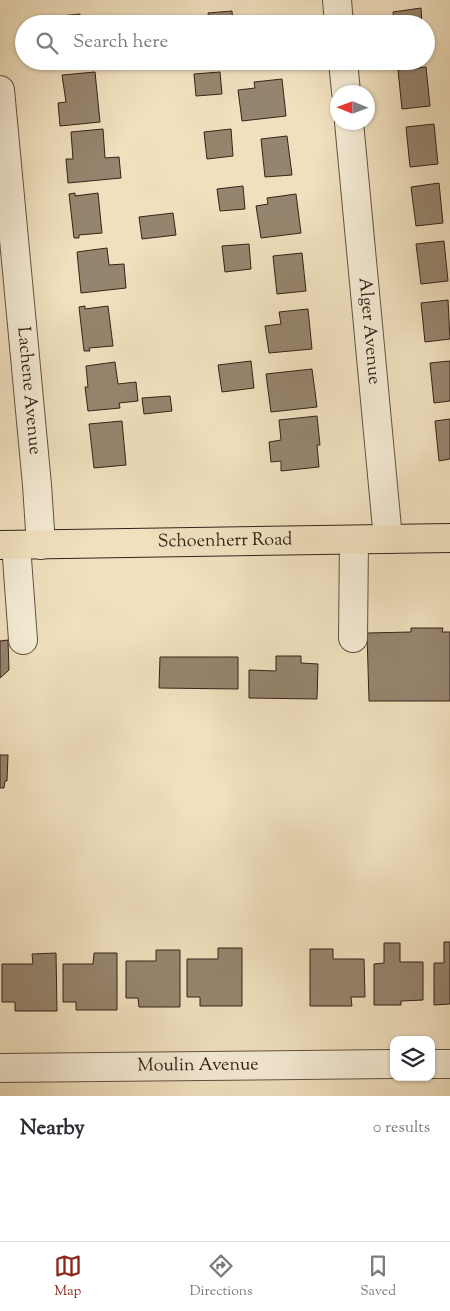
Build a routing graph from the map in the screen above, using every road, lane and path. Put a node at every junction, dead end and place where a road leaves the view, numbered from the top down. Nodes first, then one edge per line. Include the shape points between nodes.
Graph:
1 (337, 0) edge
2 (338, 15) edge
3 (344, 70) edge
4 (345, 85) edge
5 (0, 90) edge
6 (350, 130) edge
7 (450, 538) edge
8 (388, 539) junction
9 (354, 540) junction
10 (19, 545) edge
11 (353, 638) dead end
12 (23, 640) dead end
13 (390, 1064) edge
14 (435, 1064) edge
15 (450, 1064) edge
16 (0, 1068) edge

1 - 2 street
3 - 4 street
5 - 10 street, Lachene Avenue via 37,484
6 - 8 street, Alger Avenue
7 - 8 main road, Schoenherr Road
8 - 9 main road, Schoenherr Road
9 - 10 main road, Schoenherr Road
9 - 11 street
10 - 12 street, Lachene Avenue
13 - 16 street, Moulin Avenue
14 - 15 street

